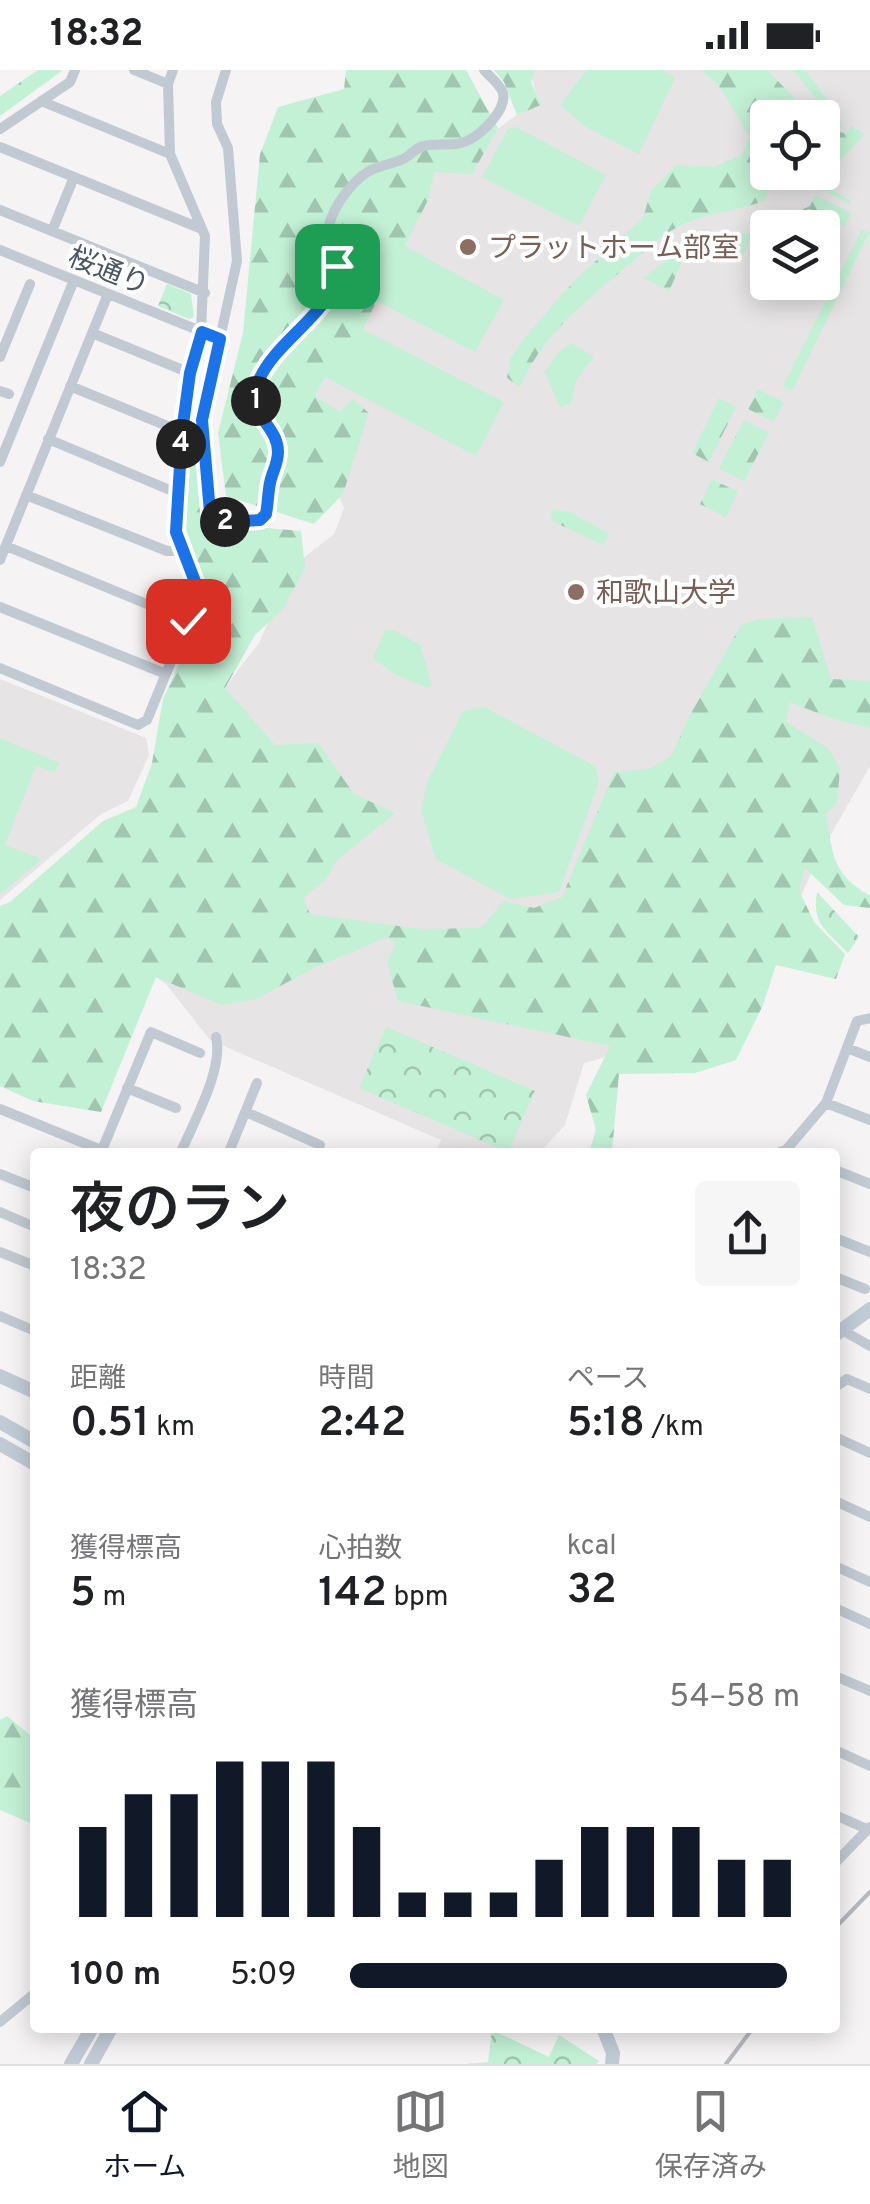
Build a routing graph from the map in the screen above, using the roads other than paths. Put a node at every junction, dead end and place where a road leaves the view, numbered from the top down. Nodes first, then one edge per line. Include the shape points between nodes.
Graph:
1 (75, 70) edge
2 (134, 70) edge
3 (173, 70) edge
4 (226, 70) edge
5 (484, 70) edge
6 (168, 84) junction
7 (41, 101) junction
8 (0, 130) edge
9 (0, 148) edge
10 (170, 154) junction
11 (74, 178) junction
12 (0, 210) edge
13 (202, 229) junction
14 (52, 231) junction
15 (0, 250) edge
16 (74, 280) junction
17 (30, 284) dead end
18 (108, 294) junction
19 (205, 294) junction
20 (6, 327) edge
21 (202, 332) junction
22 (92, 333) junction
23 (220, 339) junction
24 (0, 357) edge
25 (190, 373) junction
26 (70, 386) junction
27 (182, 432) junction
28 (5, 436) edge
29 (48, 439) junction
30 (0, 462) edge
31 (176, 493) junction
32 (26, 495) junction
33 (6, 546) junction
34 (181, 551) junction
35 (0, 560) edge
36 (0, 607) edge
37 (188, 621) junction
38 (0, 668) edge
39 (166, 674) junction
40 (870, 1018) edge
41 (216, 1037) dead end
42 (847, 1048) junction
43 (200, 1053) dead end
44 (870, 1057) edge
45 (257, 1083) dead end
46 (128, 1088) junction
47 (826, 1103) junction
48 (176, 1108) dead end
49 (0, 1109) edge
50 (246, 1112) junction
51 (870, 1120) edge
52 (320, 1145) dead end
53 (94, 1148) edge
54 (106, 1148) edge
55 (183, 1148) edge
56 (231, 1148) edge
57 (789, 1148) edge
58 (840, 1172) edge
59 (0, 1174) edge
60 (870, 1184) edge
61 (30, 1186) edge
62 (0, 1212) edge
63 (30, 1225) edge
64 (840, 1240) edge
65 (869, 1249) edge
66 (0, 1252) edge
67 (30, 1264) edge
68 (840, 1279) edge
69 (865, 1289) dead end
70 (870, 1308) edge
71 (0, 1316) edge
72 (30, 1328) edge
73 (840, 1330) edge
74 (840, 1333) edge
75 (870, 1346) edge
76 (0, 1376) edge
77 (840, 1384) edge
78 (870, 1389) edge
79 (30, 1390) edge
80 (0, 1422) edge
81 (30, 1439) edge
82 (840, 1439) edge
83 (0, 1444) edge
84 (870, 1453) edge
85 (30, 1461) edge
86 (840, 1503) edge
87 (870, 1516) edge
88 (840, 1568) edge
89 (870, 1582) edge
90 (840, 1610) edge
91 (870, 1624) edge
92 (840, 1678) edge
93 (870, 1692) edge
94 (840, 1752) edge
95 (870, 1766) edge
96 (840, 1817) edge
97 (869, 1828) edge
98 (840, 1858) edge
99 (30, 1997) edge
100 (0, 2022) edge
101 (89, 2033) edge
102 (107, 2033) edge
103 (606, 2033) edge
104 (71, 2064) edge
105 (91, 2064) edge
106 (612, 2064) edge

1 - 7 street via 70,82
2 - 6 street
3 - 6 street
4 - 23 street via 216,102 228,148 238,261
5 - 23 street via 503,100 480,132 460,144 418,147 368,171 332,216 327,242 337,278 330,296 283,344 258,382 257,412 274,435 277,463 266,514 245,523 219,520 207,495 202,420
6 - 10 street
7 - 8 street
7 - 10 street
9 - 11 street
10 - 13 street
11 - 13 street
11 - 14 street
12 - 14 street
13 - 19 street
14 - 19 street
15 - 16 street, 桜通り
16 - 18 street, 桜通り
16 - 28 street
17 - 20 street
18 - 21 street, 桜通り
18 - 22 street
19 - 21 street
20 - 24 street
21 - 23 street, 桜通り
21 - 25 street
22 - 25 street
22 - 26 street
25 - 27 street
26 - 27 street
26 - 29 street
27 - 31 street
28 - 30 street
29 - 31 street
29 - 32 street
31 - 34 street
32 - 33 street
32 - 34 street
33 - 35 street
33 - 37 street
34 - 37 street via 199,592
36 - 39 street
37 - 39 street
38 - 39 street via 138,725 147,720
40 - 42 street via 857,1021
41 - 55 street via 212,1076
42 - 44 street
42 - 47 street
43 - 46 street via 151,1032
45 - 50 street
46 - 48 street
46 - 54 street
47 - 51 street
47 - 57 street
49 - 53 street
50 - 52 street
50 - 56 street
58 - 60 street
59 - 61 street
62 - 63 street
64 - 65 street
66 - 67 street
68 - 69 street
70 - 73 street
71 - 72 street
74 - 75 street
76 - 79 street
77 - 78 street via 847,1379
80 - 81 street
82 - 84 street
83 - 85 street
86 - 87 street
88 - 89 street
90 - 91 street
92 - 93 street
94 - 95 street
96 - 97 street
97 - 98 street
99 - 100 street
101 - 104 street
102 - 105 street
103 - 106 street

